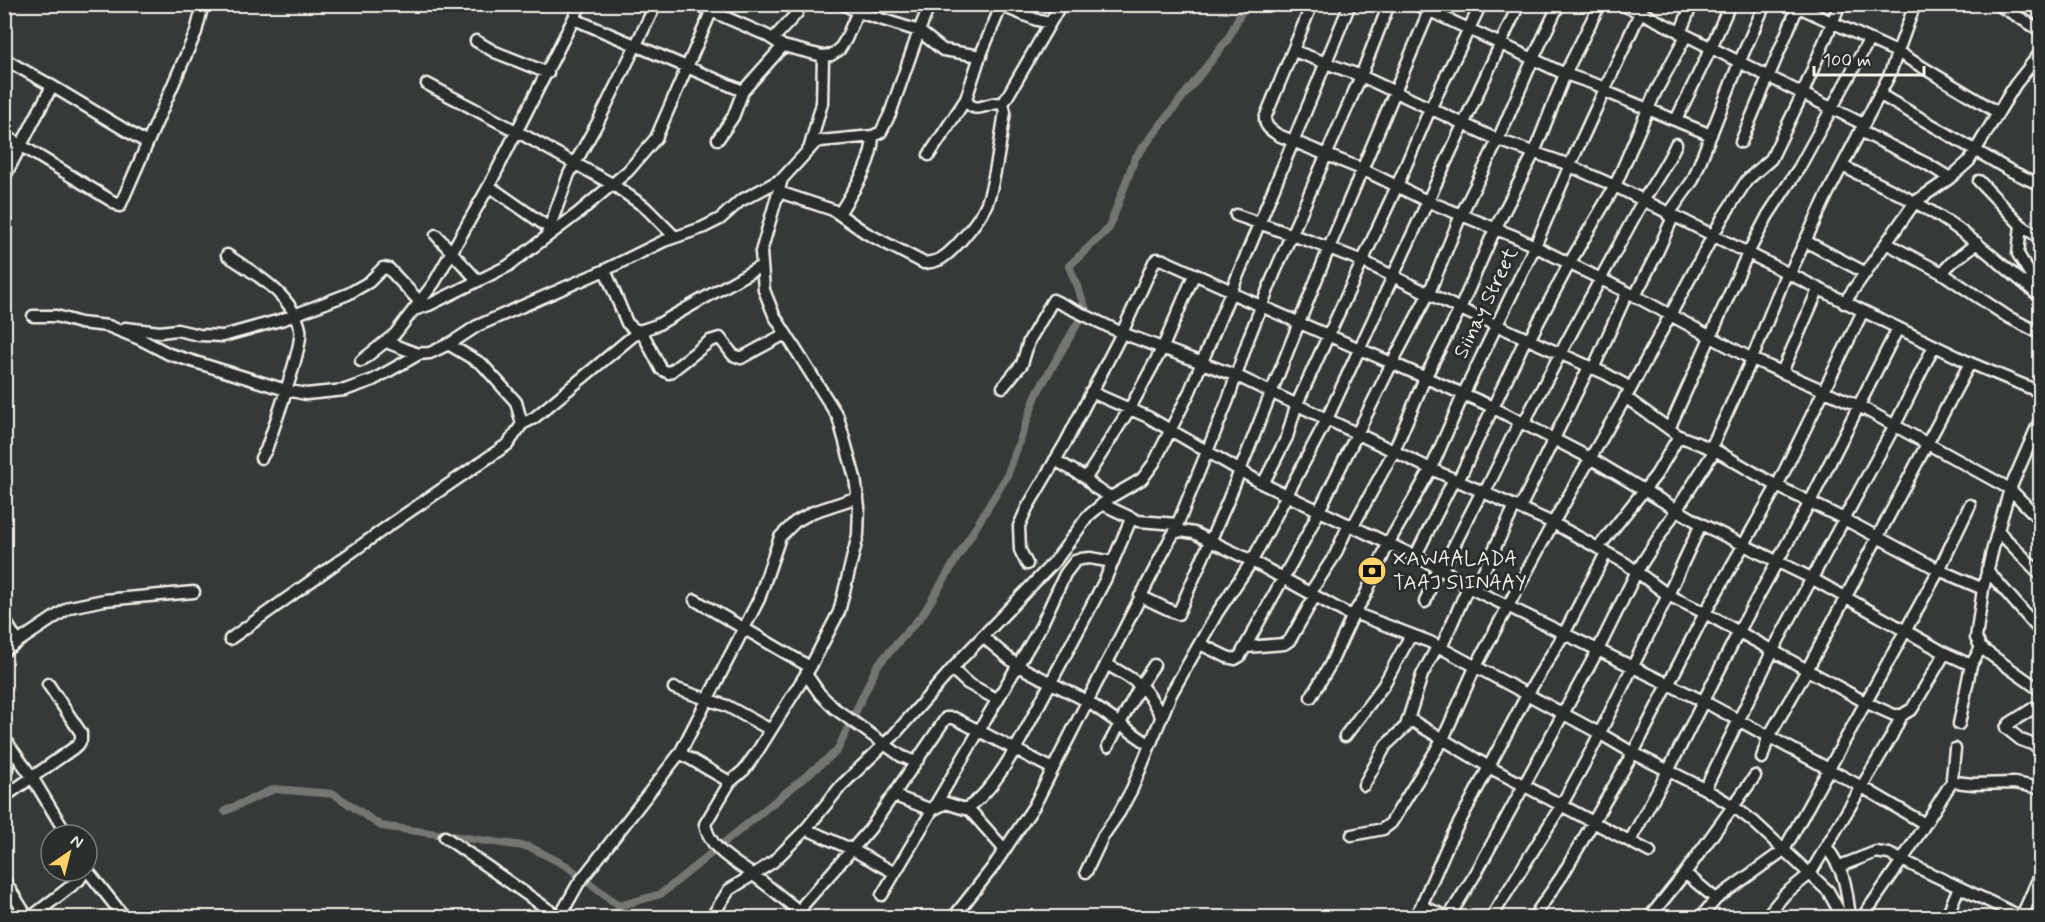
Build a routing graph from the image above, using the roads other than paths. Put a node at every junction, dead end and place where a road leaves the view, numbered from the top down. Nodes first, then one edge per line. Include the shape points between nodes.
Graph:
1 (203, 4) edge
2 (581, 4) edge
3 (656, 4) edge
4 (695, 4) edge
5 (800, 4) edge
6 (843, 4) edge
7 (930, 4) edge
8 (1061, 4) edge
9 (1312, 4) edge
10 (1350, 4) edge
11 (1389, 4) edge
12 (1415, 4) edge
13 (1481, 4) edge
14 (1519, 4) edge
15 (1559, 4) edge
16 (1600, 4) edge
17 (1620, 4) edge
18 (1692, 4) edge
19 (1730, 4) edge
20 (1765, 4) edge
21 (1840, 4) edge
22 (1915, 4) edge
23 (1002, 5) edge
24 (1796, 5) edge
25 (2001, 5) edge
26 (860, 8) edge
27 (1431, 8) edge
28 (1642, 8) edge
29 (711, 12) junction
30 (574, 20) junction
31 (1050, 23) junction
32 (1831, 23) junction
33 (2040, 30) edge
34 (919, 31) junction
35 (1469, 31) junction
36 (1683, 34) junction
37 (772, 39) junction
38 (1869, 40) junction
39 (476, 41) dead end
40 (1500, 44) junction
41 (783, 46) junction
42 (636, 47) junction
43 (1711, 48) junction
44 (1294, 51) junction
45 (1899, 53) junction
46 (2040, 53) edge
47 (823, 56) junction
48 (981, 56) junction
49 (4, 59) edge
50 (1533, 59) junction
51 (1327, 63) junction
52 (1739, 63) junction
53 (688, 68) junction
54 (548, 74) junction
55 (1565, 74) junction
56 (1361, 76) junction
57 (1768, 78) junction
58 (427, 84) dead end
59 (52, 86) junction
60 (1605, 90) junction
61 (743, 92) junction
62 (1395, 93) junction
63 (1879, 94) junction
64 (1802, 95) junction
65 (966, 99) junction
66 (1003, 104) junction
67 (1649, 108) junction
68 (1430, 109) junction
69 (1833, 109) junction
70 (1997, 112) junction
71 (1676, 120) junction
72 (1463, 124) junction
73 (1862, 128) junction
74 (518, 132) junction
75 (4, 135) edge
76 (1711, 135) junction
77 (873, 136) junction
78 (718, 139) dead end
79 (1498, 140) junction
80 (1292, 141) junction
81 (1741, 142) dead end
82 (147, 143) junction
83 (1676, 144) dead end
84 (22, 145) junction
85 (1976, 149) junction
86 (809, 150) junction
87 (1534, 153) junction
88 (1327, 154) junction
89 (929, 155) dead end
90 (574, 164) junction
91 (1570, 165) junction
92 (1842, 166) junction
93 (1364, 170) junction
94 (4, 178) edge
95 (1950, 178) junction
96 (782, 179) junction
97 (1979, 182) dead end
98 (612, 184) junction
99 (2040, 185) edge
100 (489, 186) junction
101 (1397, 186) junction
102 (1615, 186) junction
103 (779, 192) junction
104 (1427, 201) junction
105 (1643, 201) junction
106 (1915, 202) junction
107 (839, 214) junction
108 (1236, 215) dead end
109 (1461, 215) junction
110 (1671, 216) junction
111 (1259, 223) junction
112 (2021, 225) junction
113 (1496, 229) junction
114 (548, 232) junction
115 (435, 235) dead end
116 (1292, 235) junction
117 (675, 237) junction
118 (1712, 237) junction
119 (2040, 238) edge
120 (1805, 240) junction
121 (1886, 243) junction
122 (1977, 243) junction
123 (1535, 246) junction
124 (1329, 248) junction
125 (452, 252) junction
126 (227, 255) dead end
127 (1747, 255) junction
128 (1362, 261) junction
129 (1569, 264) junction
130 (761, 266) junction
131 (605, 270) junction
132 (1866, 273) junction
133 (1942, 273) junction
134 (1194, 275) junction
135 (1787, 275) junction
136 (1393, 276) junction
137 (1600, 280) junction
138 (478, 281) junction
139 (1818, 290) junction
140 (1231, 292) junction
141 (1429, 293) junction
142 (2037, 294) edge
143 (1631, 295) junction
144 (1844, 303) junction
145 (417, 306) junction
146 (1262, 306) junction
147 (1460, 309) junction
148 (1863, 311) junction
149 (296, 315) junction
150 (33, 316) dead end
151 (1670, 316) junction
152 (1299, 323) junction
153 (1497, 325) junction
154 (110, 327) junction
155 (1898, 328) junction
156 (640, 330) junction
157 (2036, 331) dead end
158 (1122, 333) junction
159 (785, 334) junction
160 (1328, 336) junction
161 (1710, 338) junction
162 (1527, 339) junction
163 (386, 342) junction
164 (448, 344) junction
165 (1934, 346) junction
166 (1163, 347) junction
167 (1360, 349) junction
168 (421, 353) junction
169 (1559, 354) junction
170 (1752, 359) junction
171 (361, 360) dead end
172 (1202, 362) junction
173 (1392, 363) junction
174 (1970, 363) junction
175 (1591, 368) junction
176 (1782, 372) junction
177 (1237, 376) junction
178 (1425, 378) junction
179 (1003, 387) dead end
180 (286, 390) junction
181 (1825, 390) junction
182 (1091, 392) junction
183 (1628, 392) junction
184 (2040, 392) edge
185 (1270, 393) junction
186 (1464, 393) junction
187 (1296, 406) junction
188 (1859, 406) junction
189 (1493, 407) junction
190 (1129, 410) junction
191 (1327, 420) junction
192 (2040, 420) edge
193 (1522, 422) junction
194 (522, 424) junction
195 (1895, 425) junction
196 (1669, 429) junction
197 (1170, 431) junction
198 (1358, 433) junction
199 (1679, 436) junction
200 (2038, 437) edge
201 (1553, 438) junction
202 (1927, 442) junction
203 (1713, 449) junction
204 (1394, 450) junction
205 (1205, 452) junction
206 (1590, 458) junction
207 (261, 459) dead end
208 (1055, 460) junction
209 (1431, 469) junction
210 (1239, 471) junction
211 (1086, 478) junction
212 (1456, 480) junction
213 (1263, 484) junction
214 (1777, 486) junction
215 (2010, 489) junction
216 (1643, 490) junction
217 (1483, 492) junction
218 (1288, 496) junction
219 (858, 497) junction
220 (1106, 500) junction
221 (1810, 502) junction
222 (1970, 505) dead end
223 (1517, 507) junction
224 (1319, 510) junction
225 (1676, 510) junction
226 (1131, 519) junction
227 (1844, 519) junction
228 (2040, 520) edge
229 (1553, 523) junction
230 (1701, 524) junction
231 (1351, 525) junction
232 (1176, 529) junction
233 (1998, 531) junction
234 (1878, 537) junction
235 (1210, 541) junction
236 (1388, 544) junction
237 (1743, 544) junction
238 (1602, 550) junction
239 (1415, 557) junction
240 (1252, 561) junction
241 (1778, 561) junction
242 (1113, 562) junction
243 (1028, 564) dead end
244 (1440, 568) junction
245 (1939, 570) junction
246 (1987, 570) junction
247 (1637, 571) junction
248 (2040, 574) edge
249 (1811, 578) junction
250 (1284, 579) junction
251 (1472, 588) junction
252 (1983, 589) junction
253 (194, 592) dead end
254 (1312, 595) junction
255 (1668, 595) junction
256 (1140, 596) junction
257 (1846, 597) junction
258 (695, 600) dead end
259 (1425, 602) dead end
260 (1508, 606) junction
261 (1354, 613) junction
262 (1705, 613) junction
263 (4, 619) edge
264 (745, 629) junction
265 (1905, 630) junction
266 (2040, 631) edge
267 (1565, 633) junction
268 (1738, 633) junction
269 (1412, 635) junction
270 (983, 637) junction
271 (231, 639) dead end
272 (18, 642) junction
273 (1200, 644) junction
274 (1246, 647) junction
275 (1439, 648) junction
276 (1981, 648) junction
277 (1598, 650) junction
278 (1773, 650) junction
279 (4, 651) edge
280 (1945, 653) junction
281 (1106, 664) junction
282 (1154, 665) dead end
283 (1971, 665) junction
284 (1018, 666) junction
285 (1475, 667) junction
286 (1632, 668) junction
287 (952, 669) junction
288 (1808, 670) junction
289 (808, 671) junction
290 (48, 684) dead end
291 (1051, 684) junction
292 (1141, 684) junction
293 (2038, 684) edge
294 (1668, 685) junction
295 (674, 687) dead end
296 (1527, 695) junction
297 (1311, 697) dead end
298 (709, 698) junction
299 (998, 700) junction
300 (1087, 701) junction
301 (1702, 701) junction
302 (1865, 702) junction
303 (2040, 704) edge
304 (1562, 715) junction
305 (1902, 715) junction
306 (1162, 718) junction
307 (1409, 719) junction
308 (1738, 720) junction
309 (1120, 723) junction
310 (1959, 724) dead end
311 (771, 730) junction
312 (980, 731) junction
313 (1599, 733) junction
314 (1345, 736) dead end
315 (1768, 738) junction
316 (1443, 739) junction
317 (7, 741) edge
318 (885, 744) junction
319 (1150, 745) junction
320 (1108, 746) dead end
321 (2040, 747) edge
322 (1015, 749) junction
323 (1955, 749) dead end
324 (680, 753) junction
325 (1633, 753) junction
326 (1762, 758) dead end
327 (919, 759) junction
328 (1489, 767) junction
329 (1053, 769) junction
330 (1830, 770) junction
331 (1668, 771) junction
332 (1755, 776) dead end
333 (32, 777) junction
334 (4, 780) edge
335 (1953, 780) junction
336 (730, 782) junction
337 (1364, 785) dead end
338 (1524, 785) junction
339 (1862, 787) junction
340 (2040, 788) edge
341 (1704, 789) junction
342 (895, 796) junction
343 (4, 797) edge
344 (1561, 806) junction
345 (1733, 806) junction
346 (968, 808) junction
347 (932, 810) junction
348 (1593, 822) junction
349 (60, 823) edge
350 (1925, 824) junction
351 (806, 829) junction
352 (1352, 835) dead end
353 (445, 837) dead end
354 (1629, 841) junction
355 (1827, 848) junction
356 (851, 849) junction
357 (1005, 850) junction
358 (1784, 850) junction
359 (1650, 852) dead end
360 (1903, 859) junction
361 (1840, 866) junction
362 (1086, 872) dead end
363 (896, 873) junction
364 (1685, 873) junction
365 (1810, 874) junction
366 (753, 875) junction
367 (2040, 875) edge
368 (4, 880) edge
369 (75, 883) edge
370 (96, 883) edge
371 (1959, 887) junction
372 (882, 895) dead end
373 (1716, 899) junction
374 (1421, 906) junction
375 (799, 915) edge
376 (559, 917) edge
377 (1448, 917) edge
378 (2022, 917) edge
379 (29, 918) edge
380 (125, 918) edge
381 (711, 918) edge
382 (953, 918) edge
383 (1414, 918) edge
384 (1491, 918) edge
385 (1533, 918) edge
386 (1649, 918) edge
387 (1700, 918) edge
388 (1765, 918) edge
389 (1843, 918) edge
390 (1850, 918) edge
391 (1862, 918) edge
392 (1946, 918) edge

1 - 82 street via 196,32
2 - 30 street
3 - 42 street
4 - 29 street
5 - 37 street via 797,13
6 - 26 street
7 - 34 street
8 - 31 street
9 - 44 street
10 - 51 street
11 - 56 street
12 - 27 street
13 - 35 street
14 - 40 street
15 - 50 street
16 - 55 street
17 - 28 street
18 - 36 street
19 - 43 street
20 - 52 street
21 - 32 street
22 - 45 street
23 - 31 street
23 - 48 street
24 - 32 street
24 - 57 street
25 - 33 street
26 - 34 street
26 - 47 street via 838,50
27 - 35 street
27 - 62 street
28 - 36 street
28 - 60 street, Siinay Street
29 - 37 street
29 - 53 street
30 - 42 street
30 - 54 street
31 - 66 street
32 - 38 street
32 - 64 street
34 - 48 street via 943,50
34 - 77 street via 890,114 880,132
35 - 40 street
35 - 68 street
36 - 43 street
36 - 67 street
37 - 41 street
38 - 45 street
38 - 69 street
39 - 54 street
40 - 50 street
40 - 72 street
41 - 47 street
41 - 61 street
42 - 53 street
42 - 90 street
43 - 52 street
43 - 71 street
44 - 51 street
44 - 80 street via 1265,118 1265,124
45 - 63 street
45 - 70 street
46 - 70 street
47 - 86 street via 822,103
48 - 65 street
49 - 59 street
50 - 55 street
50 - 79 street
51 - 56 street
51 - 80 street
52 - 57 street
52 - 76 street
53 - 61 street
53 - 98 street via 656,138
54 - 74 street
55 - 60 street
55 - 87 street
56 - 62 street
56 - 88 street
57 - 64 street
57 - 81 street
58 - 74 street
59 - 82 street
59 - 84 street
60 - 67 street
60 - 91 street, Siinay Street
61 - 78 street
62 - 68 street
62 - 93 street
63 - 73 street
63 - 85 street
64 - 69 street
64 - 118 street via 1771,159 1739,189
65 - 66 street via 977,108 994,102
65 - 89 street
66 - 107 street via 1003,124 986,204 964,236 942,258 924,263
67 - 71 street
67 - 102 street
68 - 72 street
68 - 101 street
69 - 73 street
69 - 127 street
70 - 85 street
71 - 76 street
72 - 79 street
72 - 104 street
73 - 92 street
73 - 95 street
74 - 90 street
74 - 100 street
75 - 84 street
76 - 110 street via 1693,180
77 - 86 street via 820,141
77 - 107 street via 873,152
79 - 87 street
79 - 109 street
80 - 88 street
80 - 111 street
82 - 84 street via 120,206
83 - 105 street
84 - 94 street
85 - 95 street via 1969,162
85 - 99 street
86 - 96 street
87 - 91 street
87 - 113 street
88 - 93 street
88 - 116 street
90 - 98 street
90 - 114 street
91 - 102 street
91 - 123 street, Siinay Street
92 - 106 street
92 - 120 street
93 - 101 street
93 - 124 street
95 - 106 street
96 - 103 street
96 - 117 street via 740,201 720,219
97 - 112 street
98 - 114 street
98 - 117 street via 645,207
100 - 114 street
100 - 125 street
101 - 104 street
101 - 128 street
102 - 105 street
102 - 129 street
103 - 107 street
103 - 130 street via 761,252
104 - 109 street
104 - 136 street
105 - 110 street
105 - 137 street
106 - 121 street
106 - 122 street
108 - 111 street
109 - 113 street
109 - 141 street
110 - 118 street
110 - 143 street via 1656,255
111 - 116 street
111 - 140 street
112 - 119 street
112 - 142 street via 2018,254
113 - 123 street
113 - 147 street
114 - 138 street via 508,266
115 - 125 street
116 - 124 street
116 - 146 street
117 - 131 street
118 - 127 street
118 - 151 street
120 - 132 street
120 - 135 street
121 - 132 street
121 - 133 street
122 - 133 street
122 - 142 street
123 - 129 street
123 - 153 street, Siinay Street
124 - 128 street
124 - 152 street
125 - 138 street
125 - 145 street
126 - 149 street via 264,280
127 - 135 street
127 - 161 street
128 - 136 street
128 - 160 street
129 - 137 street
129 - 162 street
130 - 156 street via 657,325
130 - 159 street via 764,290
131 - 156 street via 627,323
131 - 164 street via 477,326
132 - 144 street
133 - 157 street
134 - 140 street
134 - 158 street via 1157,259
134 - 166 street
135 - 139 street
135 - 170 street
136 - 141 street
136 - 167 street
137 - 143 street
137 - 169 street
138 - 145 street via 429,305
139 - 144 street
139 - 176 street
140 - 146 street
140 - 172 street
141 - 147 street
141 - 173 street
143 - 151 street
143 - 175 street
144 - 148 street
145 - 149 street via 389,269 384,268 348,294
145 - 163 street
146 - 152 street
146 - 177 street
147 - 153 street
147 - 178 street
148 - 155 street
148 - 181 street
149 - 154 street via 223,336
149 - 180 street via 301,332
150 - 154 street via 56,316
151 - 161 street
151 - 183 street
152 - 160 street
152 - 185 street
153 - 162 street
153 - 186 street, Siinay Street
154 - 180 street via 169,354
155 - 165 street
155 - 188 street
156 - 159 street via 661,369 669,373 710,341 720,338 733,356 741,358
156 - 194 street
158 - 166 street
158 - 179 street via 1053,300 1029,341 1022,364
158 - 182 street
159 - 219 street via 838,417
160 - 167 street
160 - 187 street
161 - 170 street
161 - 196 street
162 - 169 street
162 - 189 street
163 - 168 street
163 - 171 street
164 - 168 street
164 - 194 street via 482,364 516,402
165 - 174 street
165 - 195 street
166 - 172 street
166 - 190 street
167 - 173 street
167 - 191 street
168 - 180 street via 374,380 345,390 306,394
169 - 175 street
169 - 193 street
170 - 176 street
170 - 203 street
172 - 177 street
172 - 197 street
173 - 178 street
173 - 198 street
174 - 184 street
174 - 202 street
175 - 183 street
175 - 201 street
176 - 181 street
177 - 185 street
177 - 205 street
178 - 186 street
178 - 204 street
180 - 207 street
181 - 188 street
181 - 214 street
182 - 190 street
182 - 208 street
183 - 196 street
183 - 206 street
185 - 187 street
185 - 210 street
186 - 189 street
186 - 209 street, Siinay Street
187 - 191 street
187 - 213 street via 1287,437
188 - 195 street
188 - 221 street
189 - 193 street
189 - 212 street
190 - 197 street
190 - 211 street
191 - 198 street
191 - 218 street
192 - 200 street
193 - 201 street
193 - 217 street
194 - 271 street via 508,444
195 - 202 street
195 - 227 street
196 - 199 street
197 - 205 street
197 - 220 street via 1142,479
198 - 204 street
198 - 224 street
199 - 203 street
199 - 216 street
200 - 215 street
201 - 206 street
201 - 223 street
202 - 215 street
202 - 234 street
203 - 214 street
203 - 225 street
204 - 209 street
204 - 231 street
205 - 210 street
205 - 232 street
206 - 216 street
206 - 229 street
208 - 211 street
208 - 243 street via 1019,526 1020,550
209 - 212 street
209 - 236 street, Siinay Street
210 - 213 street
210 - 235 street
211 - 220 street
212 - 217 street
212 - 239 street
213 - 218 street
214 - 221 street
214 - 237 street
215 - 228 street
215 - 233 street
216 - 225 street
216 - 238 street
217 - 223 street
217 - 244 street
218 - 224 street
218 - 240 street
219 - 264 street via 813,512 780,537 765,585
219 - 289 street via 858,534 839,612
220 - 226 street
220 - 270 street
221 - 227 street
221 - 241 street
222 - 245 street
223 - 229 street
223 - 251 street
224 - 231 street
224 - 250 street
225 - 230 street
225 - 247 street
226 - 232 street
226 - 242 street
227 - 234 street
227 - 249 street
229 - 238 street
229 - 260 street
230 - 237 street
230 - 255 street
231 - 236 street
231 - 254 street
232 - 235 street
232 - 256 street
233 - 246 street
233 - 248 street
234 - 245 street
234 - 257 street
235 - 240 street
235 - 256 street via 1178,614
236 - 239 street
236 - 261 street, Siinay Street
237 - 241 street
237 - 262 street
238 - 247 street
238 - 267 street
239 - 244 street
240 - 250 street
240 - 273 street
241 - 249 street
241 - 268 street
242 - 284 street via 1090,558 1075,561
242 - 291 street
244 - 251 street
244 - 259 street
245 - 252 street
245 - 265 street
246 - 252 street
246 - 266 street
247 - 255 street
247 - 277 street
249 - 257 street
249 - 278 street
250 - 254 street
250 - 274 street
251 - 260 street
251 - 275 street
252 - 276 street via 1976,638
253 - 272 street via 70,607
254 - 261 street via 1350,615
254 - 274 street via 1290,640 1284,644
255 - 262 street
255 - 286 street
256 - 281 street
257 - 265 street
257 - 288 street
258 - 264 street
260 - 267 street
260 - 285 street
261 - 269 street
261 - 297 street, Siinay Street
262 - 268 street
262 - 294 street
263 - 272 street
264 - 289 street via 781,648
264 - 298 street
265 - 280 street
265 - 302 street
267 - 277 street
267 - 296 street
268 - 278 street
268 - 301 street
269 - 275 street
269 - 314 street via 1383,686
270 - 284 street
270 - 287 street
272 - 279 street
273 - 274 street via 1235,659
273 - 306 street
275 - 285 street
275 - 307 street via 1422,675
276 - 283 street
276 - 293 street
277 - 286 street
277 - 304 street
278 - 288 street
278 - 308 street
280 - 283 street
280 - 305 street via 1912,709
281 - 292 street
281 - 300 street
282 - 292 street
283 - 310 street
284 - 291 street
284 - 299 street
285 - 296 street
285 - 316 street
286 - 294 street
286 - 313 street
287 - 299 street via 967,683
287 - 318 street
288 - 302 street
288 - 315 street
289 - 311 street
289 - 318 street via 820,694
290 - 333 street via 81,733 81,740
291 - 300 street
291 - 322 street
292 - 306 street
292 - 309 street
294 - 301 street
294 - 325 street
295 - 298 street
296 - 304 street
296 - 328 street
298 - 311 street
298 - 324 street
299 - 312 street
300 - 309 street
300 - 329 street
301 - 308 street
301 - 331 street
302 - 305 street
302 - 330 street
303 - 321 street via 2006,728 2021,740
304 - 313 street
304 - 338 street
305 - 339 street
306 - 319 street
307 - 316 street
307 - 337 street via 1386,745
308 - 315 street
308 - 341 street
309 - 319 street
309 - 320 street
311 - 336 street via 744,770
312 - 322 street
312 - 327 street via 949,717
312 - 347 street
313 - 325 street
313 - 344 street
315 - 326 street
315 - 330 street
316 - 328 street
316 - 352 street via 1391,823 1383,829
317 - 333 street
317 - 334 street
318 - 327 street via 908,759
318 - 351 street via 841,786
319 - 362 street via 1132,789
322 - 329 street
322 - 346 street
323 - 335 street
324 - 336 street
324 - 376 street via 578,884
325 - 331 street
325 - 348 street
327 - 342 street
328 - 338 street
328 - 374 street
329 - 357 street
330 - 339 street
330 - 358 street
331 - 341 street
331 - 354 street
332 - 345 street
333 - 343 street
333 - 349 street
335 - 340 street via 1962,784 2014,783
335 - 350 street
336 - 366 street via 705,825 708,836 725,857
338 - 344 street
338 - 377 street
339 - 350 street
339 - 355 street
341 - 345 street
342 - 347 street
342 - 356 street
344 - 348 street
344 - 384 street
345 - 358 street
345 - 364 street
346 - 347 street via 946,803
346 - 357 street
347 - 363 street
348 - 354 street
348 - 385 street
350 - 360 street
351 - 356 street
351 - 366 street via 773,862
353 - 376 street
354 - 359 street
355 - 361 street
355 - 365 street
356 - 363 street
356 - 375 street
357 - 382 street
358 - 365 street
358 - 373 street
360 - 361 street via 1876,852
360 - 371 street
360 - 391 street
361 - 390 street
363 - 372 street
364 - 373 street
364 - 386 street
365 - 388 street via 1785,894
365 - 389 street via 1828,891
366 - 375 street
366 - 381 street via 729,890
367 - 378 street
368 - 379 street
369 - 379 street
370 - 380 street
371 - 378 street
371 - 392 street
373 - 387 street
374 - 377 street
374 - 383 street

